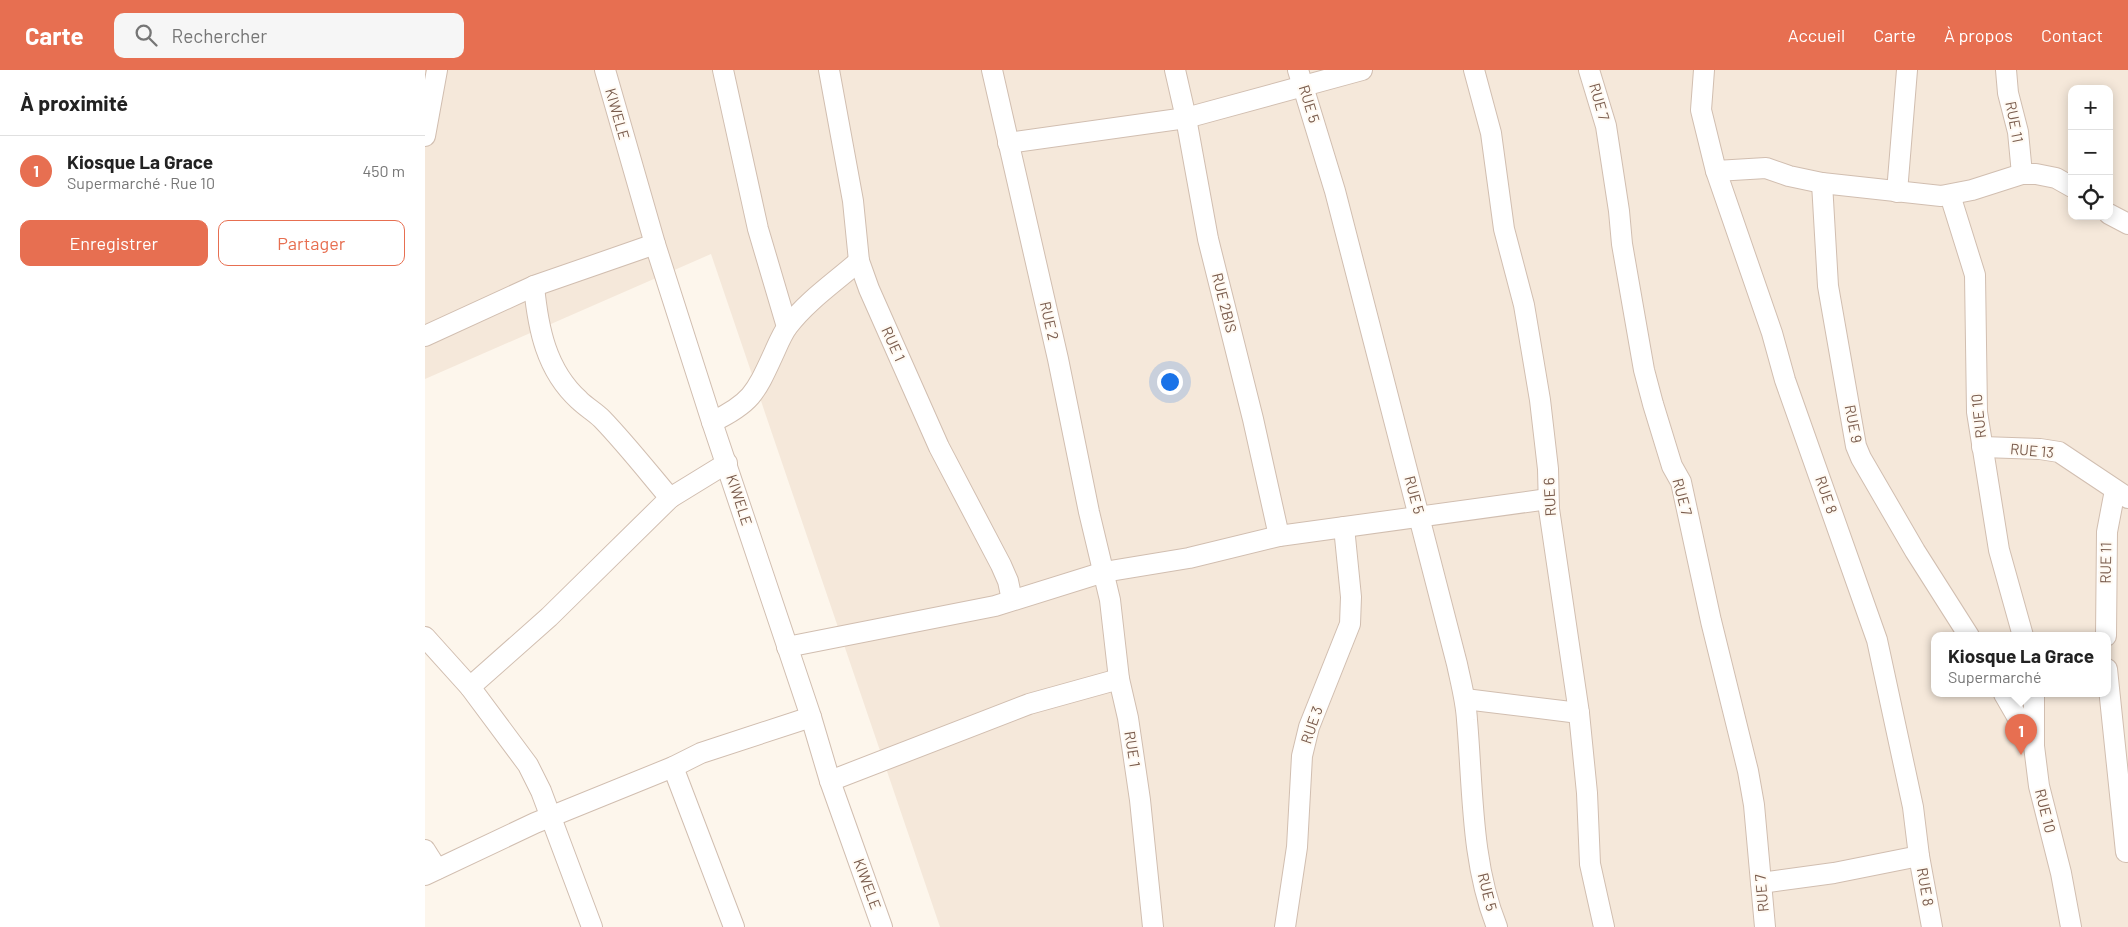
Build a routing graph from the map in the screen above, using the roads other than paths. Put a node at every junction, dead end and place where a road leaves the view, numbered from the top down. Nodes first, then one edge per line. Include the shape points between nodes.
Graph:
1 (605, 70) edge
2 (723, 70) edge
3 (829, 70) edge
4 (992, 70) edge
5 (1175, 70) edge
6 (1362, 70) edge
7 (1474, 70) edge
8 (1589, 70) edge
9 (1704, 70) edge
10 (1907, 70) edge
11 (2006, 70) edge
12 (434, 71) edge
13 (1301, 78) edge
14 (1186, 118) junction
15 (425, 136) edge
16 (1008, 142) junction
17 (1716, 171) junction
18 (2022, 174) junction
19 (1822, 183) junction
20 (2068, 185) edge
21 (1897, 192) junction
22 (1950, 195) junction
23 (2113, 216) edge
24 (2128, 224) edge
25 (655, 244) junction
26 (859, 261) junction
27 (534, 286) junction
28 (787, 327) junction
29 (425, 336) edge
30 (713, 422) junction
31 (1982, 447) junction
32 (727, 463) junction
33 (2121, 494) edge
34 (670, 498) junction
35 (1548, 499) junction
36 (1419, 516) junction
37 (1345, 527) junction
38 (1279, 536) junction
39 (1104, 572) junction
40 (1012, 600) junction
41 (1966, 632) edge
42 (2022, 632) edge
43 (2106, 632) edge
44 (425, 637) edge
45 (787, 647) junction
46 (1119, 679) junction
47 (469, 687) junction
48 (2006, 697) edge
49 (2034, 697) edge
50 (2110, 697) edge
51 (1465, 699) junction
52 (1579, 713) junction
53 (811, 717) junction
54 (2034, 746) junction
55 (673, 767) junction
56 (830, 782) junction
57 (550, 817) junction
58 (425, 850) edge
59 (2126, 852) dead end
60 (1919, 856) junction
61 (431, 872) edge
62 (1761, 883) junction
63 (878, 926) edge
64 (592, 927) edge
65 (734, 927) edge
66 (1153, 927) edge
67 (1285, 927) edge
68 (1497, 927) edge
69 (1604, 927) edge
70 (1765, 927) edge
71 (1932, 927) edge
72 (2071, 927) edge

1 - 25 street, KIWELE
2 - 28 street via 759,229
3 - 26 street, RUE 1 via 853,201
4 - 16 street, RUE 2
5 - 14 street, RUE 2BIS
6 - 13 street
7 - 35 street, RUE 6 via 1491,133 1504,229 1524,305 1545,440
8 - 62 street, RUE 7 via 1606,126 1644,370 1667,448 1681,482 1748,771
9 - 17 street, RUE 8 via 1701,110
10 - 21 street
11 - 18 street, RUE 11
12 - 15 street
13 - 14 street
13 - 36 street, RUE 5 via 1335,191
14 - 16 street
14 - 38 street, RUE 2BIS via 1208,239
16 - 39 street, RUE 2
17 - 19 street via 1766,168
17 - 60 street, RUE 8 via 1785,380 1877,640 1913,806
18 - 20 street via 2056,178
18 - 22 street
19 - 21 street
19 - 41 street, RUE 9 via 1828,286 1856,446
21 - 22 street
22 - 31 street, RUE 10 via 1975,274 1975,393
23 - 24 street
25 - 27 street
25 - 30 street, KIWELE
26 - 28 street
26 - 40 street, RUE 1 via 939,447 1001,565
27 - 29 street
27 - 34 street via 536,313 545,347 563,383 601,418
28 - 30 street via 751,398
30 - 32 street, KIWELE
31 - 33 street, RUE 13 via 2059,452
31 - 42 street, RUE 10 via 1999,550
32 - 34 street
32 - 45 street, KIWELE
33 - 43 street, RUE 11 via 2107,532
34 - 47 street via 549,617
35 - 36 street
35 - 52 street, RUE 6
36 - 37 street
36 - 51 street, RUE 5
37 - 38 street
37 - 67 street, RUE 3 via 1350,624 1309,727 1302,756 1297,847
38 - 39 street via 1189,558
39 - 40 street
39 - 46 street, RUE 1
40 - 45 street via 962,613
44 - 47 street
45 - 53 street, KIWELE
46 - 56 street via 1029,704
46 - 66 street, RUE 1 via 1140,800
47 - 57 street via 528,765
48 - 54 street
49 - 54 street, RUE 10
50 - 59 street
51 - 52 street
51 - 68 street, RUE 5 via 1477,848 1485,892
52 - 69 street, RUE 6 via 1590,864
53 - 55 street via 701,753
53 - 56 street, KIWELE
54 - 72 street, RUE 10 via 2039,786
55 - 57 street
55 - 65 street
56 - 63 street, KIWELE
57 - 61 street
57 - 64 street
58 - 61 street
60 - 62 street
60 - 71 street, RUE 8
62 - 70 street, RUE 7

